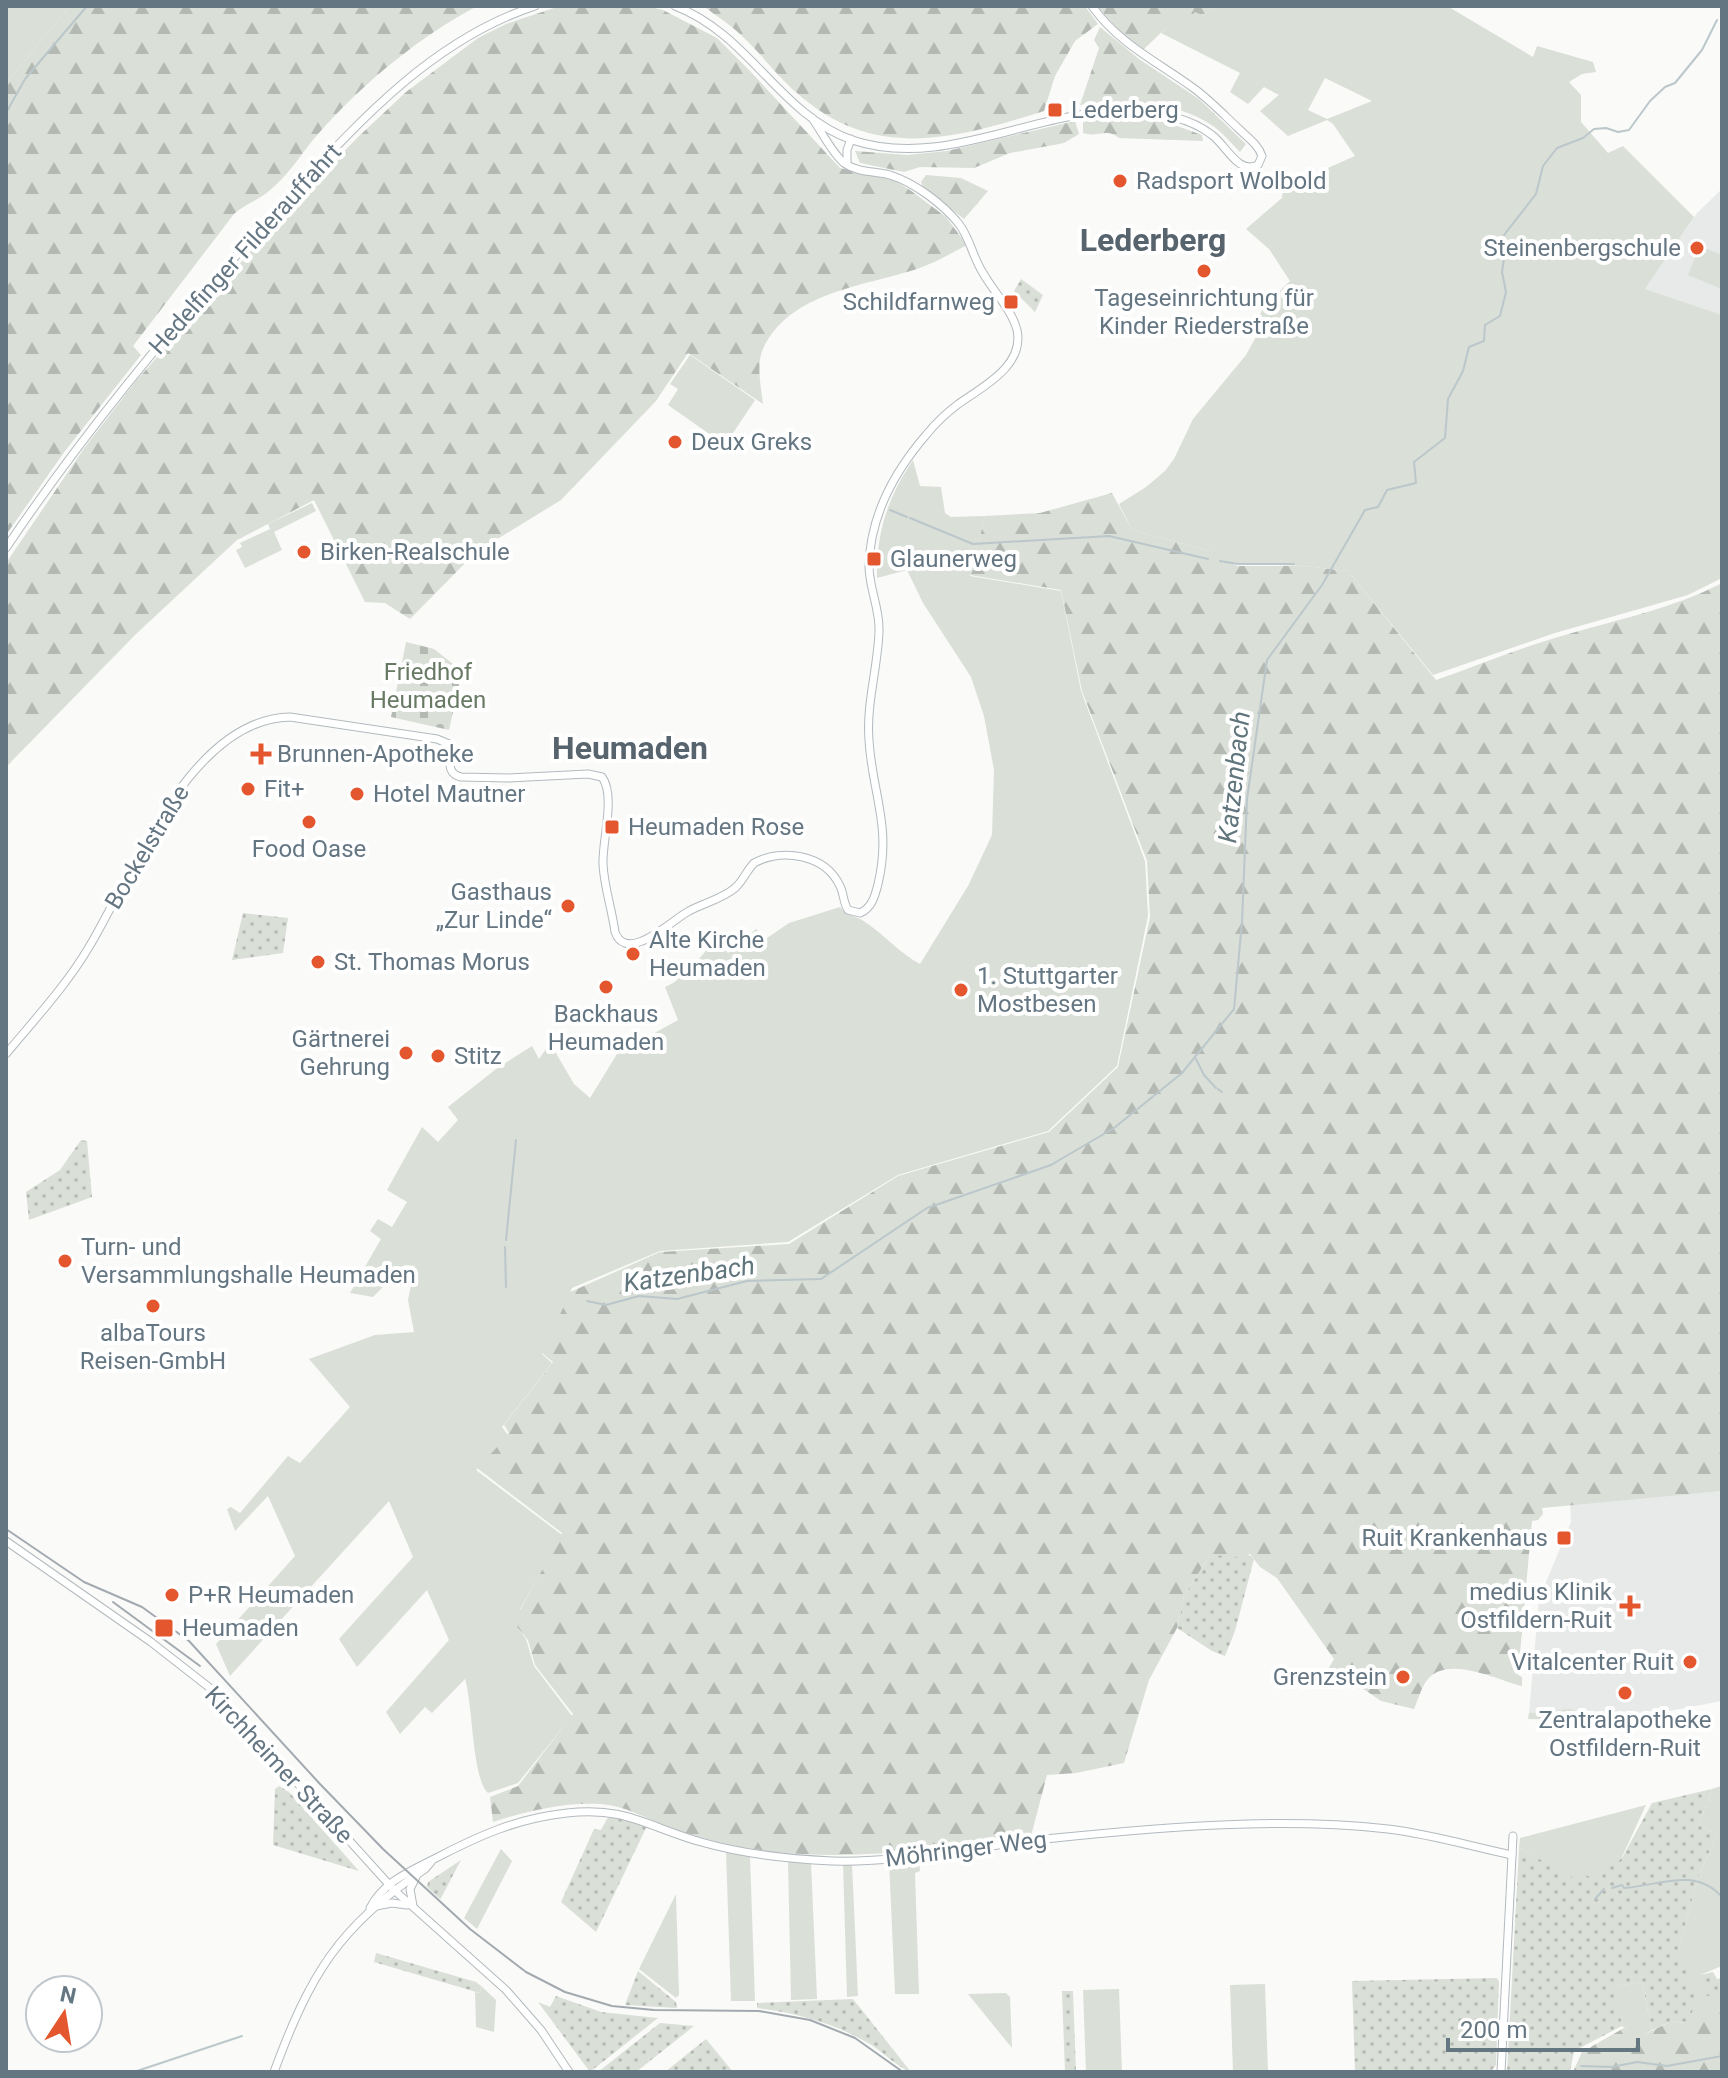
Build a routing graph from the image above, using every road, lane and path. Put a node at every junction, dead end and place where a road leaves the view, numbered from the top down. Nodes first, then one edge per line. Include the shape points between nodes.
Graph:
1 (535, 6) edge
2 (675, 6) edge
3 (1092, 6) edge
4 (812, 118) junction
5 (848, 138) junction
6 (838, 156) junction
7 (848, 165) junction
8 (6, 548) edge
9 (6, 1054) edge
10 (6, 1541) edge
11 (1513, 1836) dead end
12 (1512, 1855) junction
13 (432, 1860) junction
14 (418, 1874) junction
15 (392, 1887) junction
16 (370, 1908) junction
17 (414, 1908) junction
18 (274, 2072) edge
19 (569, 2072) edge
20 (1501, 2072) edge

1 - 8 street, Hedelfinger Filderauffahrt via 500,19 430,62 349,134 168,332 84,437
2 - 4 street via 726,35
3 - 5 street via 1123,41 1219,109 1255,144 1261,160 1246,168 1196,125 1129,111 1067,118 930,148 892,148
4 - 5 street
4 - 6 street
5 - 6 street
5 - 7 street
6 - 7 street
7 - 9 street, Bockelstraße via 897,177 945,209 960,225 1015,324 1018,339 1005,368 927,434 892,482 878,514 870,581 880,627 869,740 883,849 870,906 860,913 848,910 832,874 809,859 785,854 758,860 727,894 687,911 652,937 623,942 615,932 603,865 608,790 602,777 461,777 451,772 449,744 437,739 290,717 266,719 245,728 200,764 178,790 89,948
10 - 15 street, Kirchheimer Straße via 215,1692
11 - 12 street
12 - 13 street, Möhringer Weg via 1410,1832 1287,1823 1084,1835 877,1859 823,1860 723,1848 629,1816 594,1811 503,1826
12 - 20 street
13 - 14 street, Möhringer Weg
13 - 15 street, Möhringer Weg
14 - 15 street, Möhringer Weg
14 - 17 street via 410,1887
15 - 16 street
15 - 17 street, Kirchheimer Straße
16 - 17 street via 395,1903
16 - 18 street via 317,1973
17 - 19 street, Kirchheimer Straße via 506,1990

